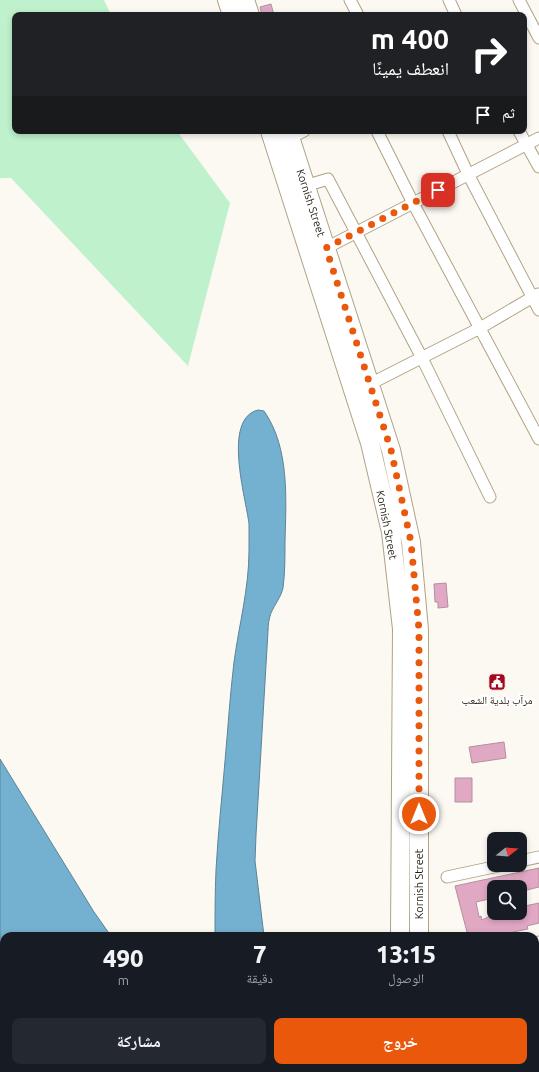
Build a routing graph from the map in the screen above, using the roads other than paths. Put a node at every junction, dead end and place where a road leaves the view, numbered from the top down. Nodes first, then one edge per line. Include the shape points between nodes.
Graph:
1 (228, 0) edge
2 (245, 0) edge
3 (350, 0) edge
4 (449, 0) edge
5 (519, 0) edge
6 (231, 12) edge
7 (249, 12) edge
8 (356, 12) edge
9 (455, 12) edge
10 (525, 12) edge
11 (531, 23) edge
12 (539, 38) edge
13 (271, 134) edge
14 (294, 134) edge
15 (378, 134) edge
16 (449, 134) edge
17 (521, 134) edge
18 (539, 138) edge
19 (526, 144) junction
20 (539, 167) edge
21 (468, 174) junction
22 (305, 186) junction
23 (413, 203) junction
24 (357, 232) junction
25 (326, 248) junction
26 (536, 296) edge
27 (539, 310) edge
28 (480, 328) junction
29 (422, 358) junction
30 (370, 384) junction
31 (539, 440) edge
32 (490, 497) dead end
33 (539, 857) edge
34 (527, 860) edge
35 (487, 868) edge
36 (447, 877) dead end
37 (400, 932) edge
38 (419, 932) edge

1 - 6 main road
2 - 7 main road
3 - 8 street
4 - 9 street
5 - 10 street
11 - 12 street
13 - 37 main road, Kornish Street via 370,443 391,532 402,629
14 - 22 main road, Kornish Street
15 - 23 street
16 - 21 street
17 - 19 street
18 - 19 street
19 - 20 street
19 - 21 street
21 - 23 street
21 - 26 street
22 - 24 street via 328,179
22 - 25 main road, Kornish Street
23 - 24 street
23 - 28 street
24 - 25 street
24 - 29 street
25 - 30 main road, Kornish Street
26 - 27 street
26 - 28 street
28 - 29 street
28 - 31 street
29 - 30 street
29 - 32 street
30 - 38 main road, Kornish Street via 391,450 411,542 419,630
33 - 34 street
35 - 36 street

